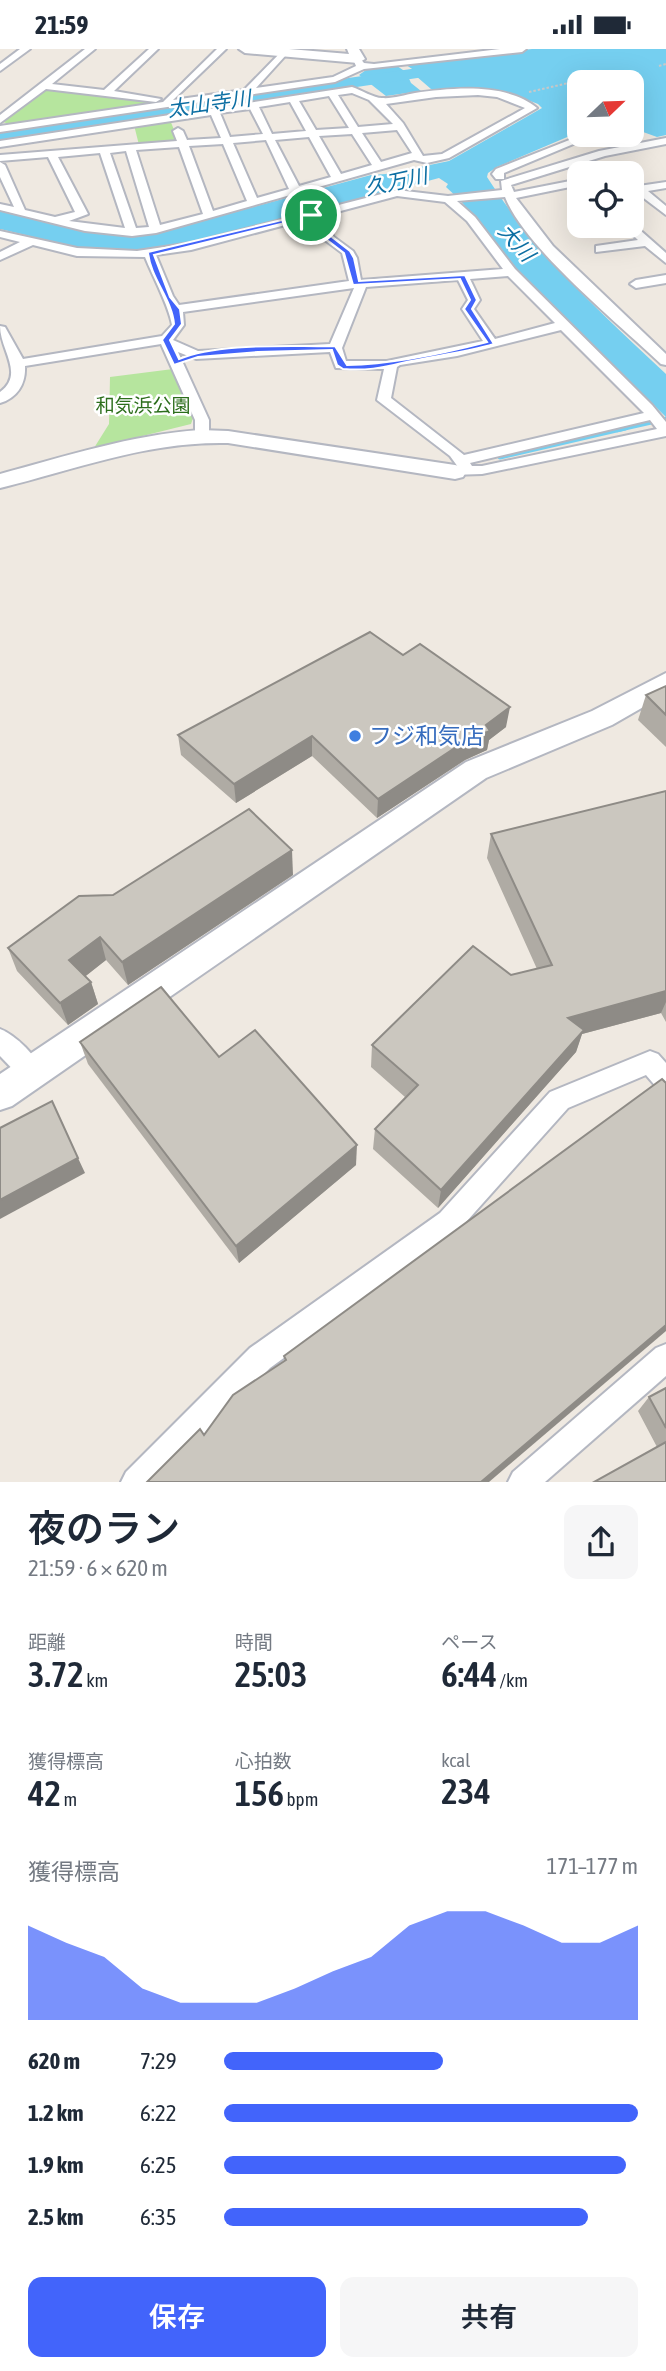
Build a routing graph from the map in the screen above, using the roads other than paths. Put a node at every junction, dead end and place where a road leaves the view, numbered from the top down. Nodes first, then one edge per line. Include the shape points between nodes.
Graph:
1 (26, 49) edge
2 (91, 49) edge
3 (154, 49) edge
4 (222, 49) edge
5 (246, 49) edge
6 (522, 49) edge
7 (284, 53) junction
8 (358, 58) edge
9 (0, 68) edge
10 (410, 74) junction
11 (45, 86) junction
12 (247, 92) junction
13 (106, 93) junction
14 (332, 93) junction
15 (429, 94) junction
16 (293, 99) junction
17 (168, 102) junction
18 (378, 102) junction
19 (253, 105) junction
20 (214, 111) junction
21 (173, 117) junction
22 (0, 120) edge
23 (129, 124) junction
24 (398, 127) junction
25 (0, 129) edge
26 (355, 130) junction
27 (312, 133) junction
28 (269, 136) junction
29 (644, 136) edge
30 (226, 139) junction
31 (663, 141) edge
32 (183, 143) junction
33 (0, 144) edge
34 (567, 144) edge
35 (132, 147) junction
36 (596, 147) edge
37 (104, 151) junction
38 (603, 153) junction
39 (52, 156) junction
40 (416, 157) junction
41 (0, 158) edge
42 (0, 165) edge
43 (379, 168) junction
44 (567, 184) edge
45 (666, 185) edge
46 (348, 189) junction
47 (644, 189) edge
48 (296, 191) junction
49 (507, 191) junction
50 (644, 196) edge
51 (451, 199) junction
52 (254, 203) junction
53 (0, 207) edge
54 (18, 211) junction
55 (666, 212) edge
56 (311, 215) junction
57 (209, 216) junction
58 (57, 221) junction
59 (156, 230) junction
60 (131, 233) junction
61 (0, 234) edge
62 (643, 238) edge
63 (30, 242) junction
64 (648, 242) junction
65 (600, 249) dead end
66 (150, 254) junction
67 (0, 256) edge
68 (666, 259) edge
69 (511, 272) junction
70 (463, 276) junction
71 (666, 279) edge
72 (357, 283) junction
73 (636, 284) dead end
74 (176, 309) junction
75 (565, 325) junction
76 (0, 330) edge
77 (167, 342) junction
78 (491, 343) junction
79 (335, 348) junction
80 (196, 355) junction
81 (666, 361) edge
82 (177, 363) junction
83 (16, 364) junction
84 (388, 366) junction
85 (0, 399) edge
86 (660, 425) edge
87 (202, 435) junction
88 (461, 468) junction
89 (0, 481) edge
90 (666, 682) edge
91 (0, 1041) edge
92 (32, 1073) junction
93 (666, 1081) edge
94 (0, 1094) edge
95 (666, 1358) edge
96 (136, 1482) edge
97 (523, 1482) edge

1 - 9 street
2 - 11 street
3 - 13 street
4 - 17 street
5 - 7 street
6 - 10 street
7 - 8 street
7 - 12 street
8 - 10 street via 374,67
8 - 12 street via 335,79
10 - 15 street
11 - 13 street
11 - 22 street
12 - 17 street
13 - 17 street
14 - 16 street
14 - 18 street via 360,91
14 - 26 street
15 - 18 street
15 - 40 street via 500,94 532,108 445,156
16 - 19 street
16 - 27 street
17 - 25 street
18 - 24 street
19 - 20 street
19 - 28 street
20 - 21 street
20 - 30 street
21 - 23 street
21 - 32 street
23 - 33 street
23 - 35 street
24 - 26 street
24 - 40 street
26 - 27 street
26 - 43 street
27 - 28 street
27 - 46 street
28 - 30 street
28 - 48 street
29 - 31 street
30 - 32 street
30 - 52 street
31 - 38 street
32 - 35 street
32 - 57 street
34 - 49 street via 497,174
35 - 37 street
35 - 59 street
36 - 38 street
37 - 39 street
37 - 60 street
38 - 49 street
39 - 41 street
39 - 58 street via 82,214
40 - 43 street
42 - 54 street
43 - 46 street
44 - 49 street
45 - 47 street
46 - 48 street
46 - 51 street
46 - 56 street
48 - 52 street
49 - 51 street
49 - 81 street via 570,272
50 - 55 street
51 - 69 street
52 - 57 street
53 - 54 street
54 - 58 street
56 - 66 street
56 - 72 street via 330,239 347,251
57 - 59 street
58 - 60 street via 101,232
59 - 60 street
61 - 63 street
62 - 64 street
63 - 66 street via 89,254
63 - 67 street
64 - 65 street
64 - 68 street
66 - 74 street
69 - 70 street
69 - 75 street
70 - 72 street
70 - 78 street via 474,300 468,309
71 - 73 street
72 - 74 street
72 - 79 street via 360,289
74 - 77 street via 178,324
75 - 78 street
75 - 86 street
76 - 83 street
77 - 80 street
77 - 82 street
77 - 83 street via 146,341
78 - 84 street
79 - 80 street
79 - 84 street via 346,367
80 - 82 street
82 - 87 street via 202,420
83 - 85 street via 18,384
84 - 88 street via 384,400
86 - 88 street
86 - 88 street via 631,422
87 - 88 street
87 - 89 street via 160,439
90 - 92 street via 592,722 476,770
91 - 92 street
92 - 94 street
93 - 96 street via 650,1062 559,1100 449,1222 260,1358
95 - 97 street

